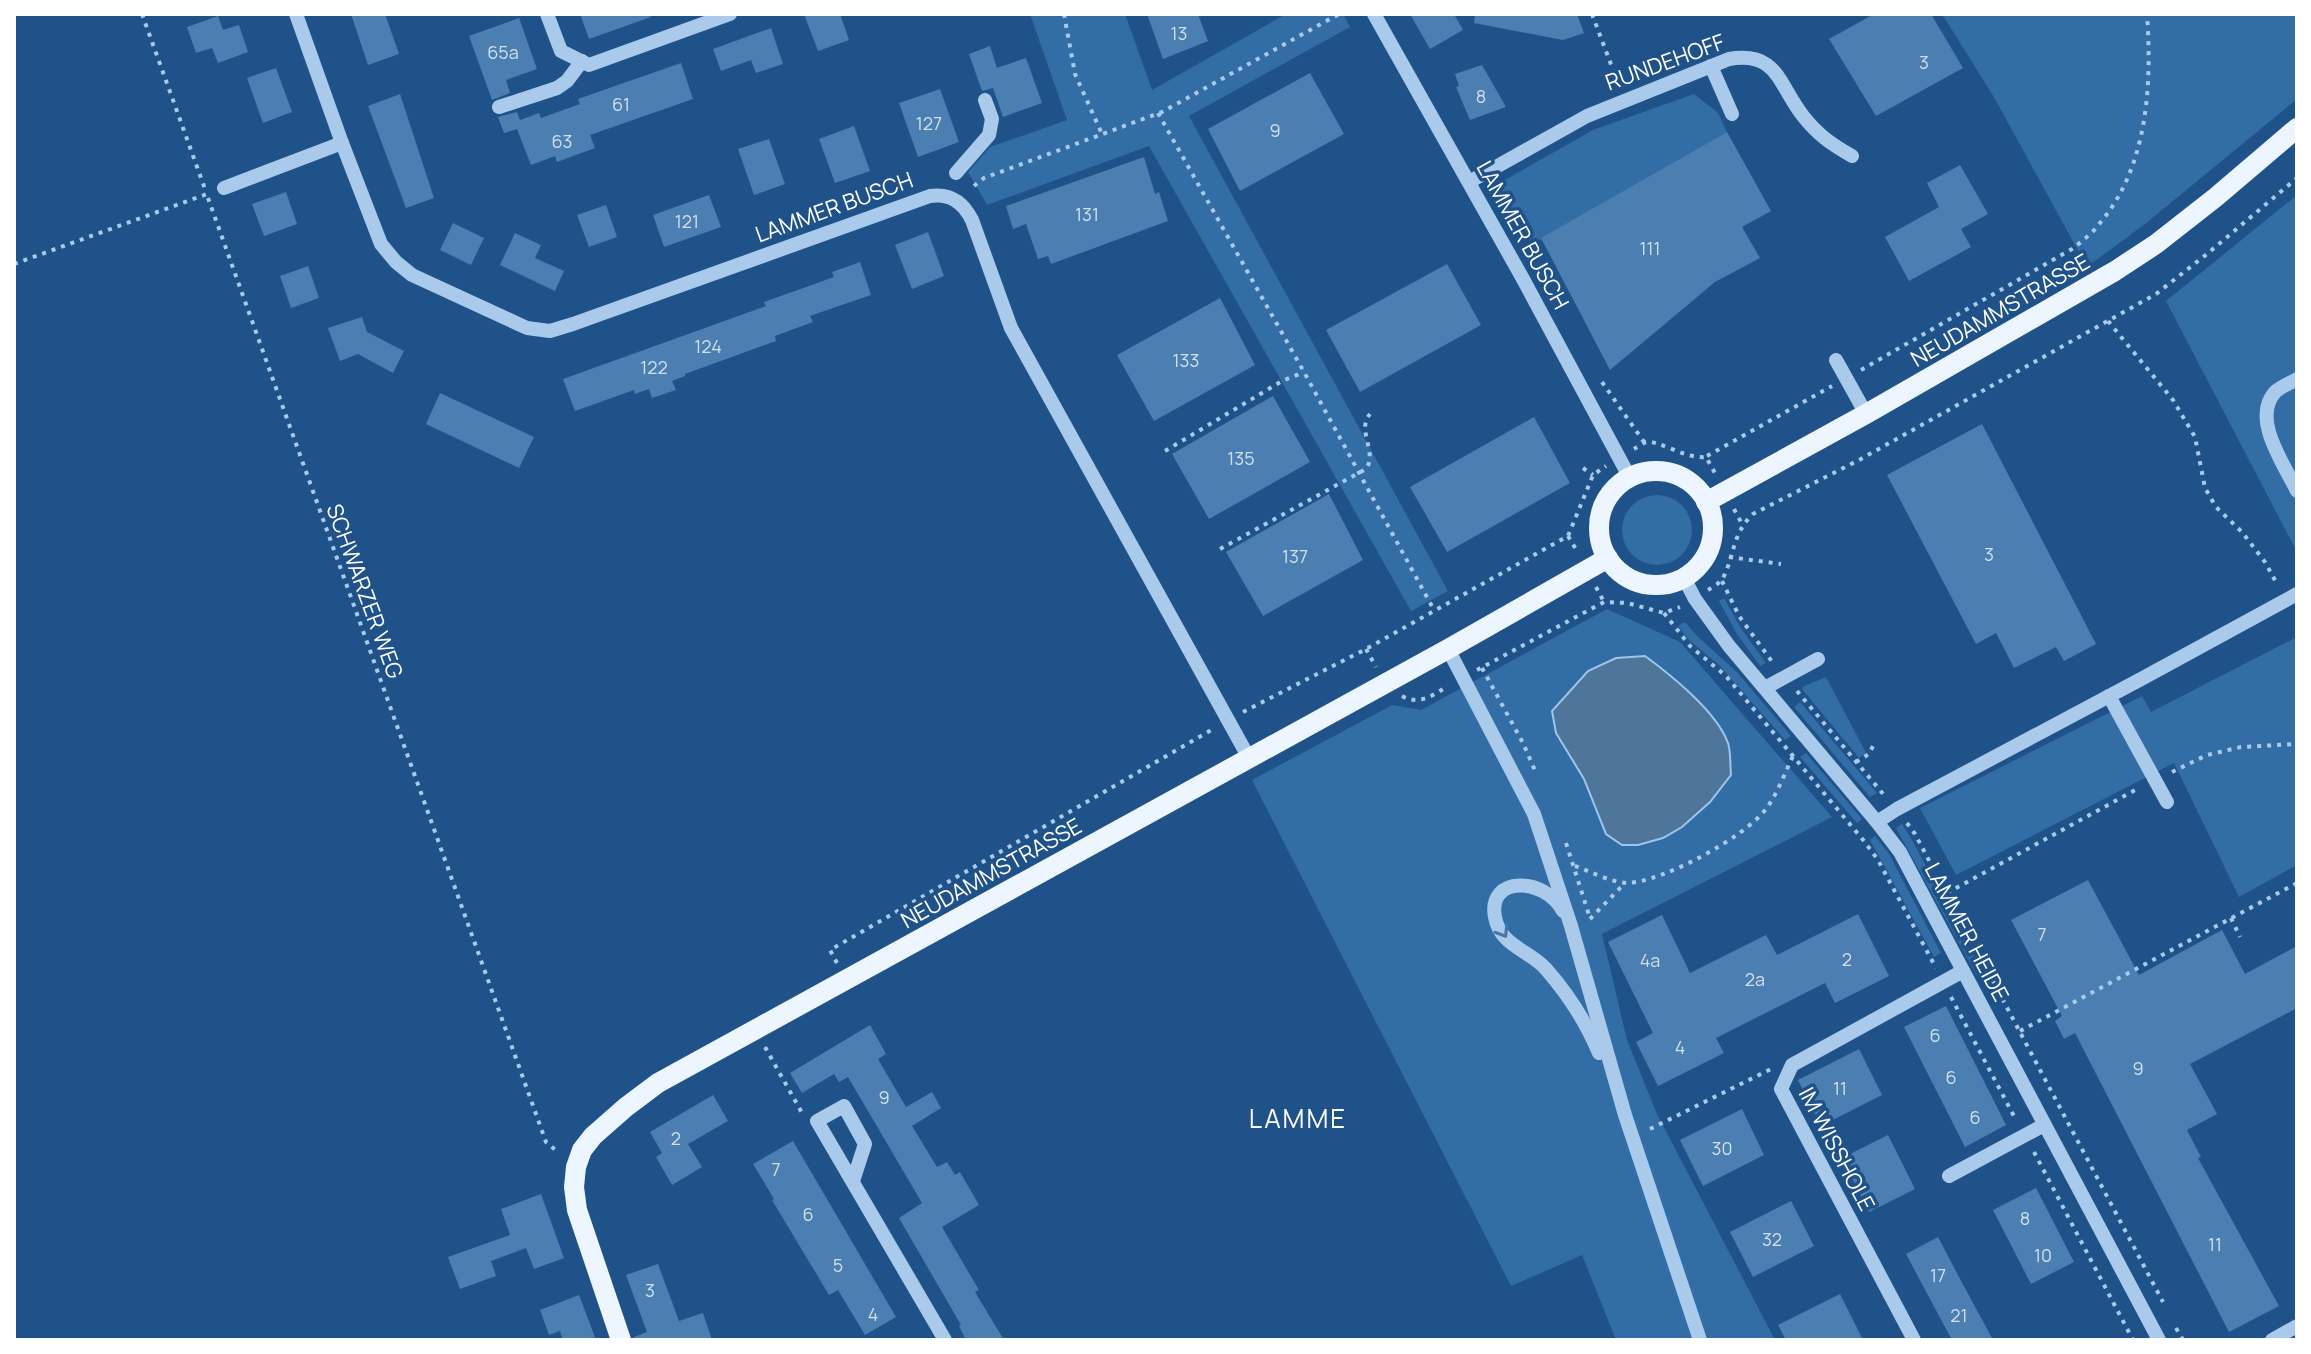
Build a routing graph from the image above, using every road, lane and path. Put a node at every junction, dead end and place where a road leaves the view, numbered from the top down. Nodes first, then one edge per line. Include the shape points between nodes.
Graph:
1 (142, 14) edge
2 (296, 14) edge
3 (547, 14) edge
4 (730, 14) edge
5 (1064, 14) edge
6 (1339, 14) edge
7 (1374, 14) edge
8 (1592, 14) edge
9 (2147, 14) edge
10 (582, 61) junction
11 (1711, 66) junction
12 (985, 100) dead end
13 (1624, 100) junction
14 (499, 107) dead end
15 (1158, 113) junction
16 (1732, 114) dead end
17 (2297, 128) edge
18 (1102, 134) junction
19 (342, 143) junction
20 (1852, 156) dead end
21 (956, 173) dead end
22 (2297, 178) edge
23 (1469, 182) junction
24 (974, 186) dead end
25 (224, 188) dead end
26 (207, 195) junction
27 (14, 264) edge
28 (2108, 321) junction
29 (1836, 360) dead end
30 (1304, 372) junction
31 (1846, 378) junction
32 (2297, 379) edge
33 (1370, 414) dead end
34 (1866, 414) junction
35 (1165, 451) dead end
36 (1706, 457) junction
37 (1619, 458) junction
38 (1583, 468) dead end
39 (1359, 473) junction
40 (1593, 475) junction
41 (1630, 478) junction
42 (2297, 491) edge
43 (1726, 492) junction
44 (1706, 502) junction
45 (1742, 524) junction
46 (1220, 549) dead end
47 (1729, 557) junction
48 (1608, 558) junction
49 (1781, 564) dead end
50 (1684, 578) junction
51 (2292, 597) edge
52 (1695, 599) junction
53 (1434, 610) junction
54 (1664, 613) junction
55 (1448, 649) junction
56 (1818, 659) dead end
57 (1462, 678) junction
58 (1385, 683) junction
59 (1765, 688) junction
60 (2109, 696) junction
61 (1229, 721) junction
62 (1806, 737) junction
63 (1875, 742) dead end
64 (2297, 744) edge
65 (1793, 756) junction
66 (1249, 758) junction
67 (1856, 762) dead end
68 (2154, 780) junction
69 (2167, 802) dead end
70 (1877, 822) junction
71 (1575, 866) dead end
72 (1625, 883) junction
73 (2297, 883) edge
74 (1929, 907) junction
75 (2231, 918) junction
76 (1590, 919) dead end
77 (1571, 926) junction
78 (2240, 937) dead end
79 (1963, 971) junction
80 (847, 980) junction
81 (1943, 981) junction
82 (2020, 1031) dead end
83 (767, 1050) dead end
84 (1792, 1065) junction
85 (1625, 1115) junction
86 (817, 1121) junction
87 (2044, 1125) junction
88 (1644, 1132) dead end
89 (2025, 1135) junction
90 (576, 1167) junction
91 (1949, 1176) dead end
92 (853, 1181) junction
93 (2297, 1326) edge
94 (621, 1340) edge
95 (945, 1340) edge
96 (1700, 1340) edge
97 (1914, 1340) edge
98 (2133, 1340) edge
99 (2159, 1340) edge
100 (2272, 1340) edge

1 - 26 path, SCHWARZER WEG
2 - 19 street, LAMMER BUSCH
3 - 10 street via 561,51
4 - 10 street via 589,65
5 - 18 path via 1075,74
6 - 15 path
7 - 23 street, LAMMER BUSCH
8 - 13 path
9 - 31 path via 2147,83 2139,149 2099,225 2072,249
10 - 14 street via 557,88
11 - 13 street, RUNDEHOFF
11 - 16 street
11 - 20 street, RUNDEHOFF via 1758,58 1825,140
12 - 21 street via 992,119 989,135
13 - 23 street, RUNDEHOFF
15 - 18 path
15 - 30 path
17 - 34 main road, NEUDAMMSTRASSE via 2146,250
18 - 24 path
19 - 25 street
19 - 61 street, LAMMER BUSCH via 381,244 396,262 412,275 527,328 550,331 930,196 943,194 965,206 1011,328
22 - 28 path via 2156,294
23 - 37 street, LAMMER BUSCH
26 - 27 path
26 - 90 path, SCHWARZER WEG via 546,1142
28 - 45 path
28 - 51 path via 2173,400 2195,437 2205,488 2216,507
29 - 31 street
30 - 35 path
30 - 39 path
31 - 34 street
31 - 36 path
32 - 42 street via 2276,391 2266,407 2266,425
33 - 39 path via 1364,427 1370,464
34 - 43 main road, NEUDAMMSTRASSE
36 - 37 path via 1644,442
36 - 43 path
37 - 40 path
37 - 41 street, LAMMER BUSCH
38 - 40 path
39 - 46 path
39 - 53 path
40 - 53 path via 1568,536
41 - 44 main road via 1650,472 1672,474 1690,483
41 - 48 main road via 1612,492 1602,512 1600,536
43 - 44 main road, NEUDAMMSTRASSE
43 - 45 path
44 - 50 main road via 1710,544
45 - 47 path
47 - 49 path
47 - 52 path via 1722,581
48 - 50 main road via 1638,582 1661,585
48 - 55 main road, NEUDAMMSTRASSE
50 - 52 street, LAMMER HEIDE
51 - 60 street
52 - 54 path
52 - 59 street, LAMMER HEIDE
53 - 61 path
54 - 57 path via 1604,602
54 - 65 path
55 - 57 street
55 - 58 main road, NEUDAMMSTRASSE
56 - 59 street
57 - 58 path via 1421,702 1407,700
57 - 77 street via 1534,814
58 - 66 main road, NEUDAMMSTRASSE
59 - 62 street, LAMMER HEIDE
60 - 68 street
60 - 70 street
61 - 66 street, LAMMER BUSCH
61 - 80 path via 830,950
62 - 65 path
62 - 70 street, LAMMER HEIDE
63 - 67 path
64 - 68 path via 2207,755
65 - 72 path via 1768,808 1746,830 1677,869
65 - 81 path via 1878,860
66 - 80 main road, NEUDAMMSTRASSE
68 - 69 street
68 - 74 path
70 - 74 street, LAMMER HEIDE
71 - 72 path
72 - 76 path
73 - 75 path
74 - 79 street, LAMMER HEIDE
75 - 78 path
75 - 82 path
77 - 85 street
77 -> 85 street via 1560,905 1534,887 1511,887 1494,907 1496,923 1508,942 1542,965 1588,1028
79 - 81 street, IM WISSHOLE
79 - 87 street, LAMMER HEIDE
80 - 90 main road, NEUDAMMSTRASSE via 658,1083 593,1136
81 - 84 street, IM WISSHOLE
81 - 89 path
83 - 86 path via 804,1116
84 - 88 path via 1766,1070
84 - 97 street, IM WISSHOLE via 1781,1089
85 - 96 street
86 - 92 street
86 - 92 street via 844,1106 865,1144
87 - 89 street
87 - 99 street, LAMMER HEIDE
89 - 91 street
89 - 98 path
90 - 94 main road via 577,1210
92 - 95 street
93 - 100 street

